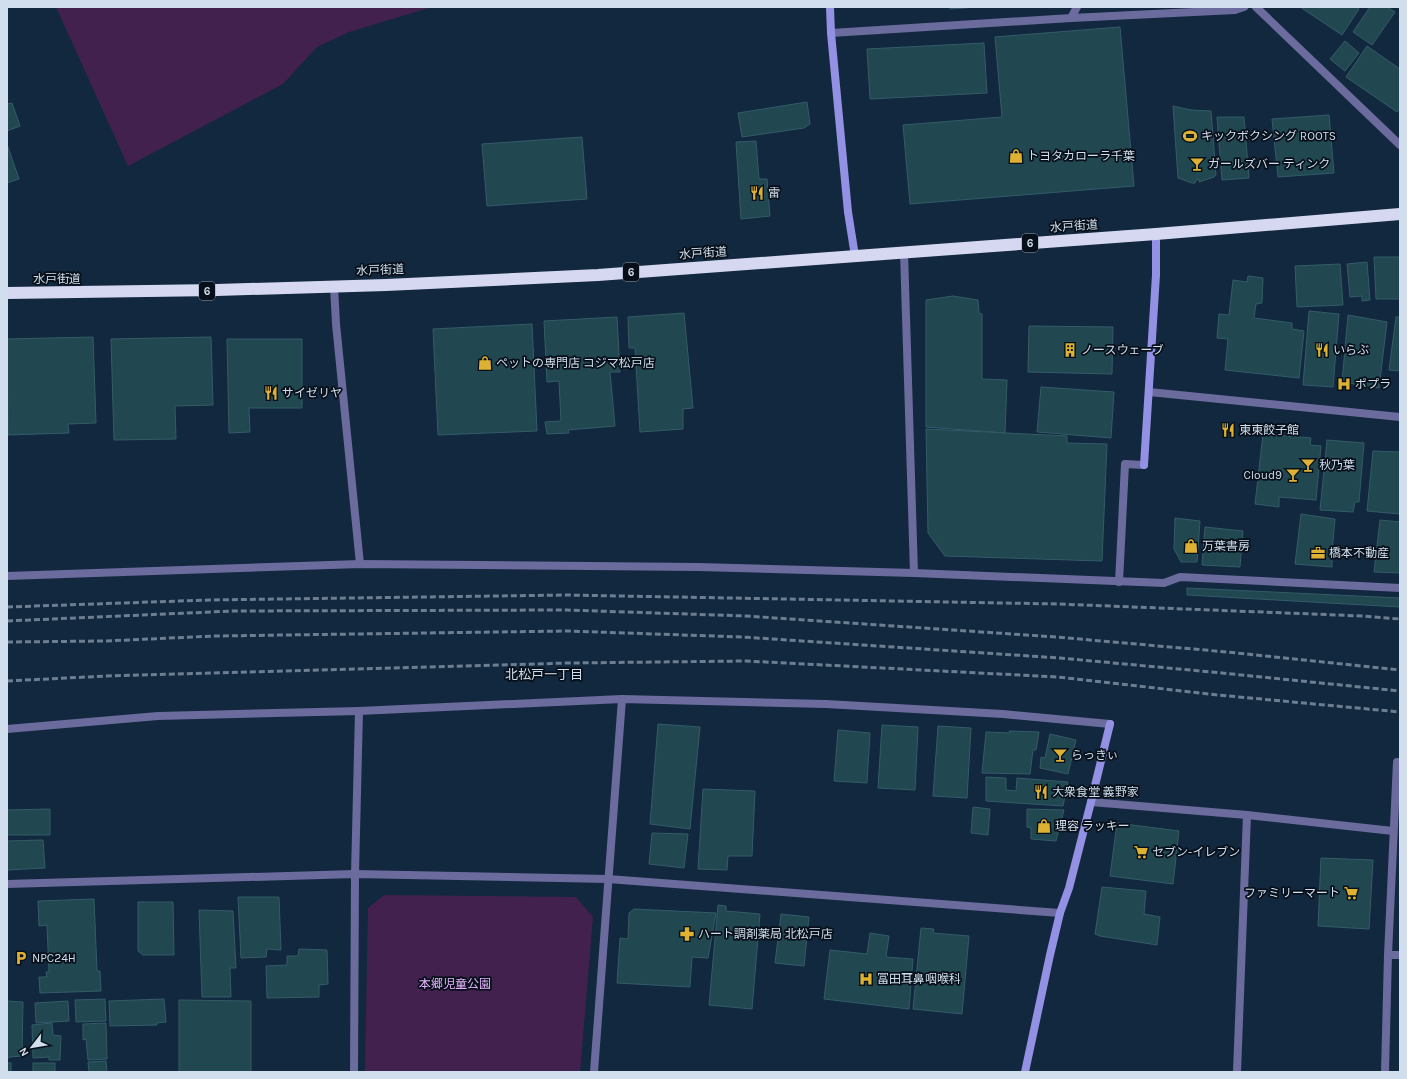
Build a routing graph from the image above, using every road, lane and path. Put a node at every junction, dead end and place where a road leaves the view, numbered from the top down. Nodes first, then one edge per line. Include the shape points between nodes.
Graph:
1 (830, 7) edge
2 (1077, 7) edge
3 (1244, 7) edge
4 (1256, 7) edge
5 (1071, 18) junction
6 (831, 33) junction
7 (1400, 144) edge
8 (1400, 214) edge
9 (1156, 234) junction
10 (904, 252) junction
11 (856, 256) junction
12 (334, 286) junction
13 (7, 293) edge
14 (1149, 392) junction
15 (1400, 417) edge
16 (360, 564) junction
17 (914, 573) junction
18 (7, 576) edge
19 (1119, 582) junction
20 (1400, 588) edge
21 (622, 699) junction
22 (358, 711) junction
23 (7, 729) edge
24 (1400, 762) edge
25 (1092, 802) junction
26 (1247, 814) junction
27 (1393, 831) junction
28 (355, 874) junction
29 (608, 879) junction
30 (7, 884) edge
31 (1060, 913) junction
32 (1388, 955) junction
33 (1400, 955) edge
34 (354, 1072) edge
35 (594, 1072) edge
36 (1025, 1072) edge
37 (1236, 1072) edge
38 (1385, 1072) edge

1 - 6 street
2 - 5 street
3 - 5 street via 1235,10
4 - 7 street
5 - 6 street
6 - 11 street via 848,212
8 - 9 highway, 水戸街道 / 6
9 - 10 highway, 水戸街道 / 6
9 - 14 street
10 - 11 highway, 水戸街道 / 6
10 - 17 street
11 - 12 highway, 水戸街道 / 6 via 598,274
12 - 13 highway, 水戸街道 / 6
12 - 16 street
14 - 15 street
14 - 19 street via 1144,465 1125,464
16 - 17 street via 698,567
16 - 18 street
17 - 19 street
19 - 20 street via 1164,583 1180,577
21 - 22 street
21 - 25 street via 826,704 1003,714 1110,724
21 - 29 street
22 - 23 street via 158,716
22 - 28 street
24 - 27 street via 1397,762
25 - 26 street
25 - 31 street
26 - 27 street
26 - 37 street
27 - 32 street
28 - 29 street
28 - 30 street
28 - 34 street
29 - 31 street
29 - 35 street
31 - 36 street
32 - 33 street
32 - 38 street

